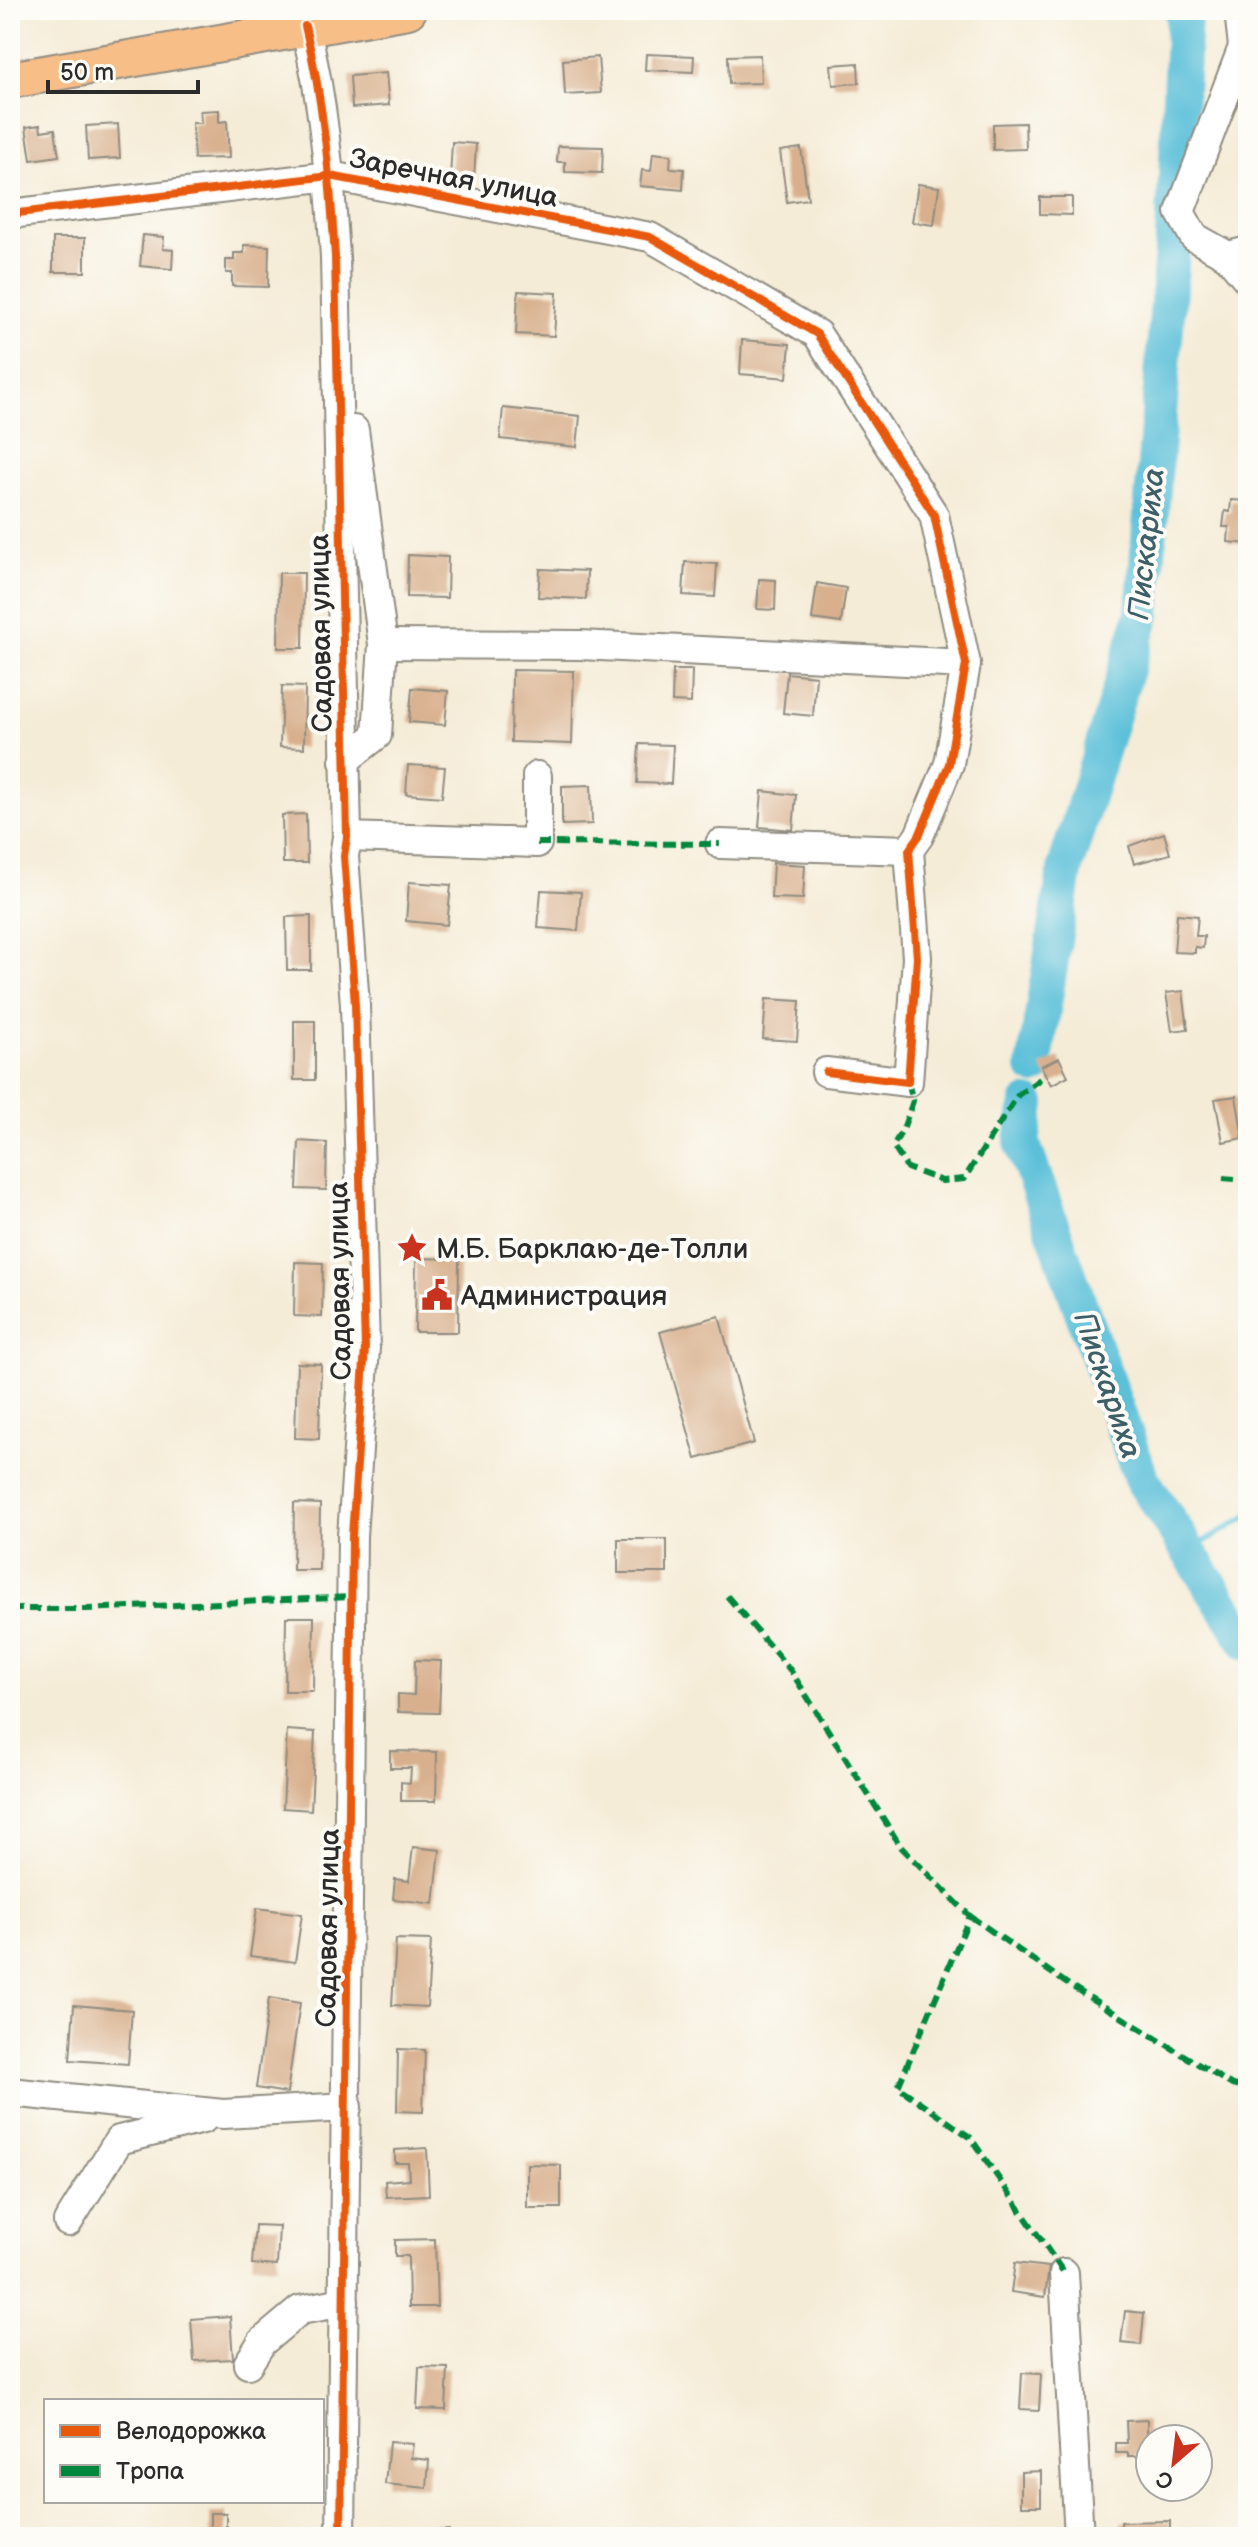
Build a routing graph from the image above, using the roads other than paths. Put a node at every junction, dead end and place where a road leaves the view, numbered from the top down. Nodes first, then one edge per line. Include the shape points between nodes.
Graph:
1 (408, 10) edge
2 (1239, 10) edge
3 (305, 26) junction
4 (10, 80) edge
5 (330, 176) junction
6 (10, 214) edge
7 (1238, 254) edge
8 (1248, 280) edge
9 (338, 397) junction
10 (383, 644) junction
11 (966, 664) junction
12 (344, 761) junction
13 (537, 776) dead end
14 (347, 837) junction
15 (720, 844) dead end
16 (909, 850) junction
17 (826, 1072) dead end
18 (10, 2092) edge
19 (347, 2107) junction
20 (223, 2114) junction
21 (68, 2222) dead end
22 (1064, 2273) dead end
23 (344, 2302) junction
24 (248, 2364) dead end
25 (341, 2537) edge
26 (1079, 2537) edge

1 - 3 main road
2 - 7 street via 1243,47 1180,212 1194,237
3 - 4 main road
3 - 5 street, Садовая улица
5 - 6 street, Заречная улица
5 - 9 street, Садовая улица
5 - 11 street, Заречная улица via 650,237 817,334 934,515
7 - 8 street
9 - 10 street via 352,422
9 - 12 street, Садовая улица
10 - 11 street via 580,645
10 - 12 street via 377,735
11 - 16 street via 949,764
12 - 14 street, Садовая улица
13 - 14 street via 537,843
14 - 19 street, Садовая улица via 365,1348 352,1536
15 - 16 street
16 - 17 street via 917,958 908,1082
18 - 20 street
19 - 20 street
19 - 23 street, Садовая улица
20 - 21 street via 119,2140
22 - 26 street
23 - 24 street via 300,2310 262,2342
23 - 25 street, Садовая улица

